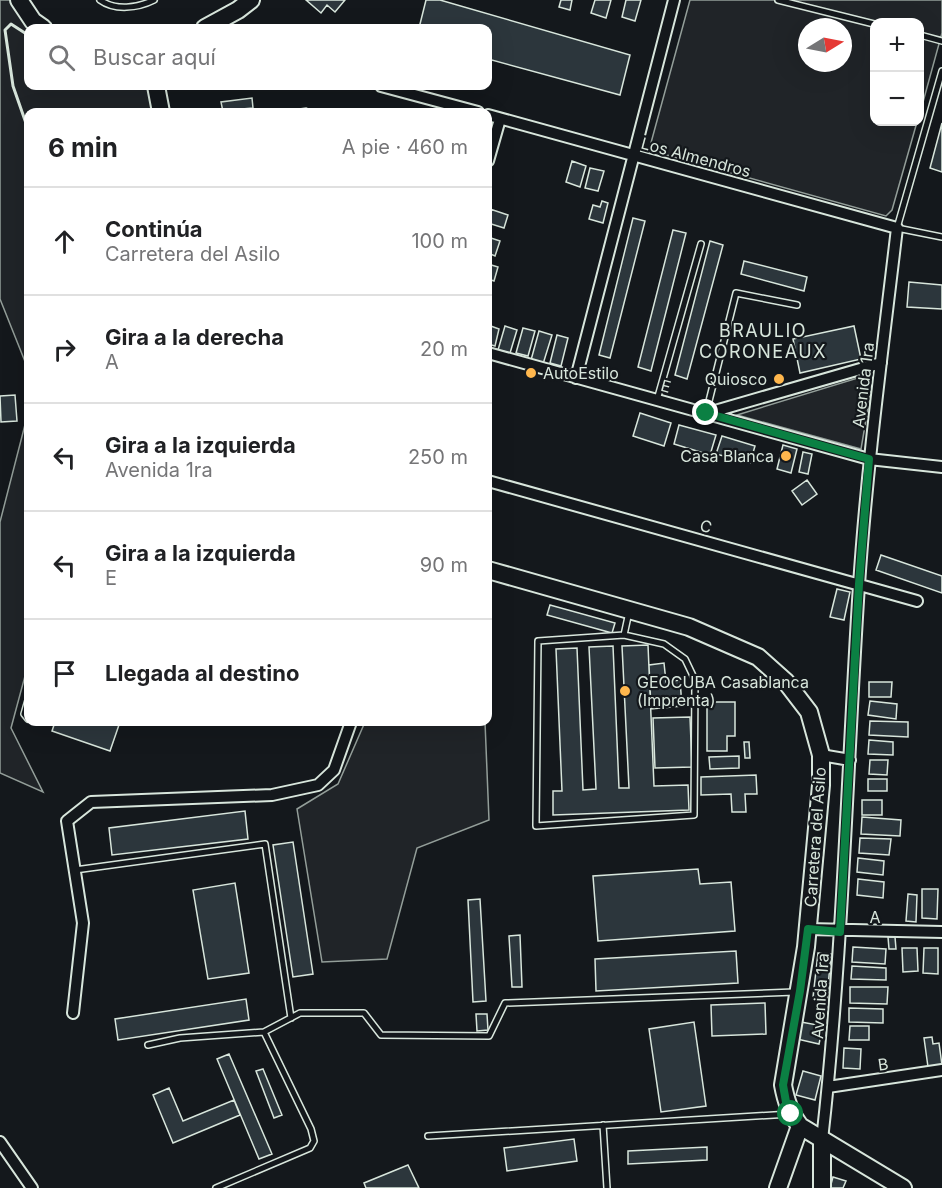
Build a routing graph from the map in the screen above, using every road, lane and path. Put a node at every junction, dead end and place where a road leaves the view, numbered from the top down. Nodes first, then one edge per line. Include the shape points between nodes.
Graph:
1 (19, 0) edge
2 (100, 0) edge
3 (154, 0) edge
4 (251, 0) edge
5 (674, 0) edge
6 (778, 0) edge
7 (870, 23) edge
8 (37, 24) edge
9 (212, 24) edge
10 (924, 36) edge
11 (942, 41) edge
12 (942, 71) edge
13 (157, 90) edge
14 (396, 90) edge
15 (159, 108) edge
16 (463, 108) edge
17 (492, 116) edge
18 (500, 119) junction
19 (492, 147) edge
20 (633, 156) junction
21 (897, 228) junction
22 (942, 237) edge
23 (701, 244) dead end
24 (797, 305) dead end
25 (492, 354) edge
26 (881, 363) junction
27 (576, 378) junction
28 (657, 400) junction
29 (706, 413) junction
30 (869, 459) junction
31 (942, 467) edge
32 (492, 482) edge
33 (492, 571) edge
34 (859, 584) junction
35 (917, 601) dead end
36 (630, 610) junction
37 (624, 635) junction
38 (350, 726) edge
39 (821, 755) junction
40 (850, 760) junction
41 (75, 870) junction
42 (808, 929) junction
43 (840, 932) junction
44 (942, 932) edge
45 (800, 991) junction
46 (73, 1013) dead end
47 (291, 1018) junction
48 (264, 1032) junction
49 (148, 1045) dead end
50 (942, 1070) edge
51 (828, 1087) junction
52 (825, 1114) junction
53 (796, 1120) junction
54 (603, 1125) junction
55 (428, 1136) dead end
56 (822, 1140) junction
57 (0, 1142) edge
58 (32, 1188) edge
59 (216, 1188) edge
60 (607, 1188) edge
61 (778, 1188) edge
62 (822, 1188) edge
63 (903, 1188) edge

1 - 8 street
2 - 3 lane via 106,5 123,7
4 - 9 street
5 - 20 street
6 - 7 lane
10 - 11 lane
12 - 21 lane, Avenida 1ra
13 - 15 street
14 - 16 street
17 - 18 street, Los Almendros
18 - 19 street
18 - 20 street, Los Almendros
20 - 21 street, Los Almendros
20 - 27 street
21 - 22 lane
21 - 26 street, Avenida 1ra
23 - 28 lane
24 - 29 lane via 736,292
25 - 27 street, E
26 - 29 street
26 - 30 street, Avenida 1ra
27 - 28 street, E
28 - 29 street, E
29 - 30 street, E
30 - 31 street, E
30 - 34 street, Avenida 1ra
32 - 34 street, C
33 - 36 street, Carretera del Asilo
34 - 35 street, C
34 - 40 street, Avenida 1ra
36 - 37 lane
36 - 39 street, Carretera del Asilo via 689,627 759,657 786,682 809,712
37 - 37 lane via 663,644 685,659 694,680 694,815 536,826 538,641
38 - 41 street via 334,770 318,785 272,795 91,802 67,821
39 - 40 street
39 - 42 street, Carretera del Asilo
40 - 43 street, Avenida 1ra
41 - 46 street via 83,923
41 - 47 lane via 265,844
42 - 43 street, A
42 - 45 street, Carretera del Asilo
43 - 44 street, A
43 - 51 street, Avenida 1ra
45 - 47 lane via 505,1003 489,1036 381,1035 364,1013 300,1013
45 - 53 street, Carretera del Asilo via 783,1085 786,1102
47 - 48 lane
48 - 49 lane via 180,1038
48 - 59 lane via 314,1142 310,1148
50 - 51 street, B
51 - 52 street, Avenida 1ra
52 - 53 street via 818,1123
52 - 56 street, Avenida 1ra
53 - 54 lane
53 - 56 street
53 - 61 street
54 - 55 lane
54 - 60 lane
56 - 62 street
56 - 63 street
57 - 58 street

